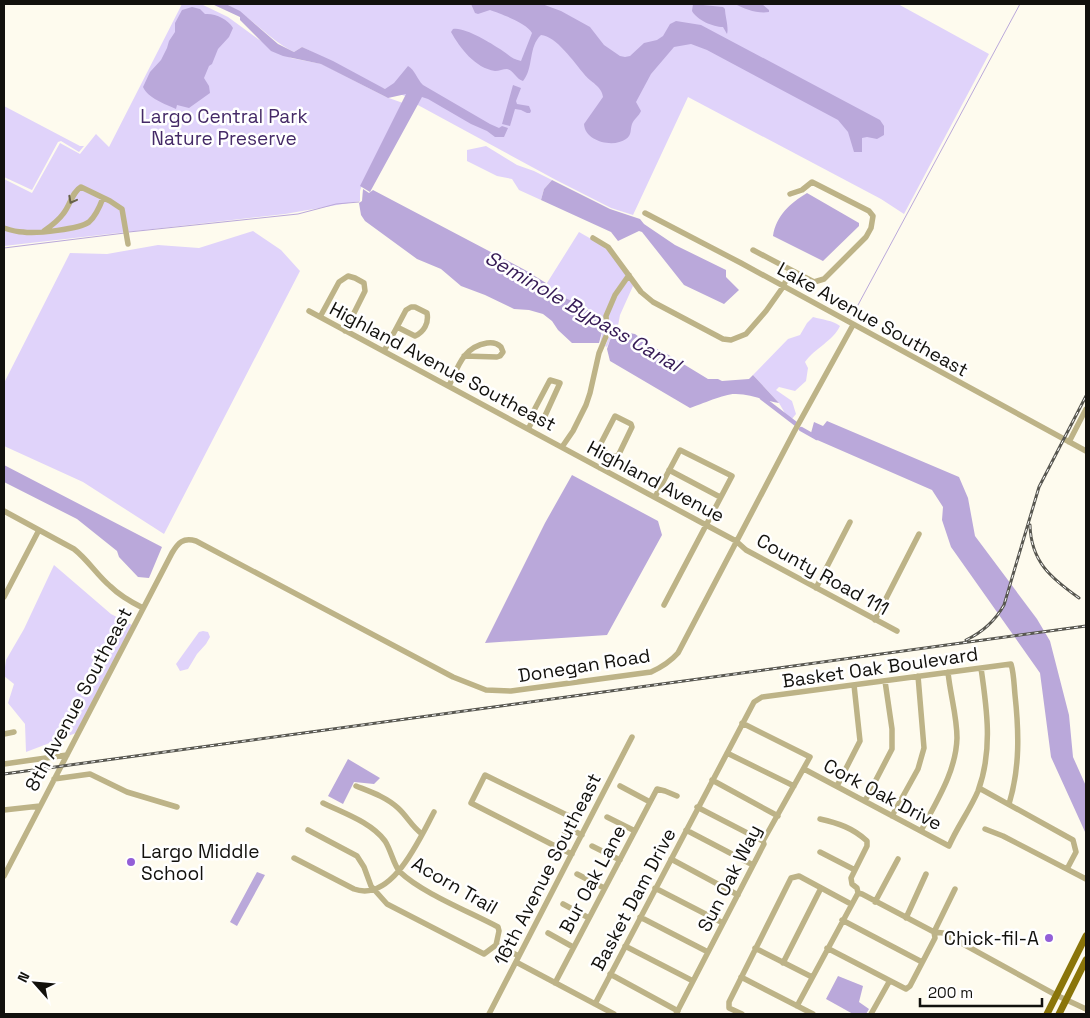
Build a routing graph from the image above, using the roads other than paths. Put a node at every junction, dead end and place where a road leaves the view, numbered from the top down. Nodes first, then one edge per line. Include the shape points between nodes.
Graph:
1 (790, 194) dead end
2 (103, 198) junction
3 (645, 213) dead end
4 (4, 228) edge
5 (44, 231) junction
6 (593, 238) dead end
7 (128, 244) dead end
8 (753, 250) dead end
9 (790, 271) junction
10 (629, 275) junction
11 (783, 286) junction
12 (309, 311) dead end
13 (320, 317) junction
14 (853, 325) junction
15 (397, 327) junction
16 (345, 331) junction
17 (384, 351) junction
18 (464, 356) junction
19 (449, 386) junction
20 (1086, 409) edge
21 (533, 420) junction
22 (528, 429) junction
23 (1069, 442) junction
24 (562, 448) junction
25 (1086, 451) edge
26 (608, 454) junction
27 (600, 468) junction
28 (669, 470) junction
29 (655, 497) junction
30 (720, 498) junction
31 (4, 512) edge
32 (850, 522) dead end
33 (706, 525) junction
34 (39, 530) junction
35 (920, 534) dead end
36 (184, 540) joint
37 (736, 542) junction
38 (816, 588) junction
39 (4, 596) edge
40 (664, 605) dead end
41 (143, 608) junction
42 (875, 620) junction
43 (897, 631) dead end
44 (981, 668) junction
45 (948, 672) junction
46 (918, 676) junction
47 (885, 681) junction
48 (854, 685) junction
49 (754, 702) joint
50 (742, 723) junction
51 (14, 732) dead end
52 (4, 734) edge
53 (632, 737) dead end
54 (727, 753) junction
55 (67, 754) junction
56 (4, 764) edge
57 (804, 769) junction
58 (54, 779) junction
59 (712, 780) junction
60 (356, 786) dead end
61 (620, 786) dead end
62 (794, 786) junction
63 (837, 786) junction
64 (978, 788) junction
65 (677, 796) dead end
66 (865, 801) junction
67 (650, 802) junction
68 (323, 803) dead end
69 (1009, 804) junction
70 (40, 806) junction
71 (177, 807) dead end
72 (698, 807) junction
73 (4, 810) edge
74 (434, 812) dead end
75 (778, 816) junction
76 (892, 816) junction
77 (607, 817) dead end
78 (820, 820) dead end
79 (568, 828) junction
80 (985, 829) dead end
81 (308, 830) dead end
82 (686, 830) junction
83 (635, 831) junction
84 (921, 831) junction
85 (422, 834) junction
86 (582, 835) junction
87 (763, 841) junction
88 (592, 846) dead end
89 (557, 847) junction
90 (820, 852) dead end
91 (572, 854) junction
92 (294, 858) dead end
93 (671, 859) junction
94 (898, 859) dead end
95 (620, 860) junction
96 (753, 865) junction
97 (1067, 869) junction
98 (398, 870) junction
99 (855, 870) junction
100 (577, 874) dead end
101 (926, 874) dead end
102 (4, 876) edge
103 (1086, 879) edge
104 (604, 888) junction
105 (656, 888) junction
106 (821, 888) junction
107 (955, 889) dead end
108 (374, 890) junction
109 (858, 893) junction
110 (738, 895) junction
111 (875, 902) junction
112 (563, 904) dead end
113 (851, 904) junction
114 (640, 917) junction
115 (589, 918) junction
116 (906, 918) junction
117 (842, 920) junction
118 (723, 923) junction
119 (934, 932) junction
120 (548, 933) dead end
121 (1086, 936) edge
122 (496, 945) junction
123 (625, 946) junction
124 (574, 947) junction
125 (755, 948) junction
126 (828, 948) junction
127 (708, 952) junction
128 (519, 956) junction
129 (1086, 960) edge
130 (516, 962) junction
131 (783, 962) junction
132 (922, 962) junction
133 (610, 974) junction
134 (741, 977) junction
135 (812, 977) junction
136 (693, 981) junction
137 (889, 982) junction
138 (554, 983) junction
139 (1056, 995) junction
140 (1066, 1000) junction
141 (595, 1004) junction
142 (797, 1006) junction
143 (1086, 1009) edge
144 (677, 1012) edge
145 (489, 1014) edge
146 (614, 1014) edge
147 (742, 1014) edge
148 (813, 1014) edge
149 (871, 1014) edge
150 (1046, 1014) edge
151 (1059, 1014) edge

1 - 9 street via 812,182 873,216 866,237 824,279 814,282
2 - 5 street via 88,223
2 -> 5 street via 80,187 65,213
2 - 7 street via 122,208
3 - 11 street, Lake Avenue Southeast
4 - 5 street
6 - 10 street via 608,247
8 - 9 street
9 - 11 street
10 - 11 street via 653,302 711,334 731,340 746,334
10 - 24 street via 606,316 607,334 588,399
11 - 14 street, Lake Avenue Southeast
12 - 13 street, Highland Avenue Southeast
13 - 16 street, Highland Avenue Southeast
13 - 16 street via 340,282 348,276 355,278 364,284 365,291
14 - 23 street, Lake Avenue Southeast
14 - 37 street, Donegan Road
15 - 15 street via 415,336 421,334 427,313 415,307 406,310
15 - 17 street
16 - 17 street, Highland Avenue Southeast
17 - 19 street, Highland Avenue Southeast
18 - 18 street via 497,357 503,352 499,345 491,343 476,345
18 - 19 street
19 - 22 street, Highland Avenue Southeast
20 - 23 street
21 - 21 street via 540,422 544,418 560,384 550,380 531,416
21 - 22 street
22 - 24 street, Highland Avenue Southeast
23 - 25 street, Lake Avenue Southeast
24 - 27 street, Highland Avenue
26 - 26 street via 618,456 632,431 631,424 615,416 600,447
26 - 27 street
27 - 29 street, Highland Avenue
28 - 29 street
28 - 30 street
28 - 30 street via 680,450 732,476
29 - 33 street, Highland Avenue
30 - 33 street
31 - 34 street
32 - 38 street
33 - 37 street, Highland Avenue
33 - 40 street
34 - 39 street
34 - 41 street via 74,550 115,590
35 - 42 street
36 - 37 street, Donegan Road via 196,541 463,682 486,690 511,691 640,674 662,668 678,653
36 - 41 street, 8th Avenue Southeast via 172,553
37 - 38 street, County Road 111
38 - 42 street, County Road 111
41 - 55 street, 8th Avenue Southeast
42 - 43 street, County Road 111
44 - 45 street, Basket Oak Boulevard
44 - 64 street via 987,708 987,742
44 - 69 street, Basket Oak Boulevard via 1010,664 1019,745
45 - 46 street, Basket Oak Boulevard
45 - 84 street via 957,738 948,779
46 - 47 street, Basket Oak Boulevard
46 - 76 street via 924,748 918,770
47 - 48 street, Basket Oak Boulevard
47 - 66 street via 892,749
48 - 49 street, Basket Oak Boulevard via 762,697
48 - 63 street via 860,741
49 - 50 street, Basket Dam Drive
50 - 54 street, Basket Dam Drive
50 - 57 street, Sun Oak Way via 810,757
51 - 52 street
53 - 86 street, 16th Avenue Southeast
54 - 59 street, Basket Dam Drive
54 - 62 street
55 - 56 street
55 - 58 street, 8th Avenue Southeast
57 - 62 street, Sun Oak Way
57 - 63 street, Cork Oak Drive
58 - 70 street, 8th Avenue Southeast
58 - 71 street via 90,774 127,792
59 - 72 street, Basket Dam Drive
59 - 75 street
60 - 85 street via 394,805
61 - 67 street
62 - 75 street, Sun Oak Way
63 - 66 street, Cork Oak Drive
64 - 69 street
64 - 84 street, Cork Oak Drive via 949,846
65 - 67 street, Bur Oak Lane via 657,789
66 - 76 street, Cork Oak Drive
67 - 83 street, Bur Oak Lane
68 - 98 street, Acorn Trail via 377,833 390,850
69 - 97 street via 1073,840 1076,852
70 - 73 street
70 - 102 street, 8th Avenue Southeast
72 - 82 street, Basket Dam Drive
72 - 87 street
74 - 85 street
75 - 87 street, Sun Oak Way
76 - 84 street, Cork Oak Drive
77 - 83 street
78 - 99 street via 845,826 866,841 867,846
79 - 86 street
79 - 89 street
79 - 89 street via 573,818 485,775 471,803
80 - 97 street
81 - 108 street via 356,856
82 - 93 street, Basket Dam Drive
82 - 96 street
83 - 95 street, Bur Oak Lane
85 - 98 street
86 - 91 street, 16th Avenue Southeast
87 - 96 street, Sun Oak Way
88 - 95 street
89 - 91 street
90 - 99 street
91 - 128 street, 16th Avenue Southeast
92 - 108 street via 354,889
93 - 105 street, Basket Dam Drive
93 - 110 street
94 - 111 street
95 - 104 street, Bur Oak Lane
96 - 110 street, Sun Oak Way
97 - 103 street
98 - 108 street via 388,882
98 - 122 street, Acorn Trail via 422,887 498,927
99 - 109 street via 851,878
100 - 104 street
101 - 116 street
104 - 115 street, Bur Oak Lane
105 - 114 street, Basket Dam Drive
105 - 118 street
106 - 113 street
106 - 125 street via 799,876 791,878
106 - 131 street
107 - 119 street
108 - 122 street via 387,904 484,954
109 - 111 street
109 - 113 street
110 - 118 street, Sun Oak Way
111 - 116 street
112 - 115 street
113 - 117 street
114 - 123 street, Basket Dam Drive
114 - 127 street
115 - 124 street, Bur Oak Lane
116 - 119 street
117 - 126 street
117 - 132 street
118 - 127 street, Sun Oak Way
119 - 132 street
119 - 139 street via 943,933
120 - 124 street
121 - 139 main road
122 - 128 street, Acorn Trail
123 - 133 street, Basket Dam Drive
123 - 136 street
124 - 138 street, Bur Oak Lane
125 - 131 street
125 - 134 street
126 - 135 street
126 - 137 street
127 - 136 street, Sun Oak Way
128 - 130 street, 16th Avenue Southeast
129 - 140 main road
130 - 138 street
130 - 145 street, 16th Avenue Southeast
131 - 135 street
132 - 137 street via 906,989
133 - 141 street, Basket Dam Drive
133 - 144 street
134 - 142 street
134 - 147 street via 729,1008
135 - 142 street
136 - 144 street, Sun Oak Way
137 - 149 street
138 - 141 street
139 - 140 street
139 - 150 main road
140 - 143 street
140 - 151 main road
141 - 146 street
142 - 148 street

